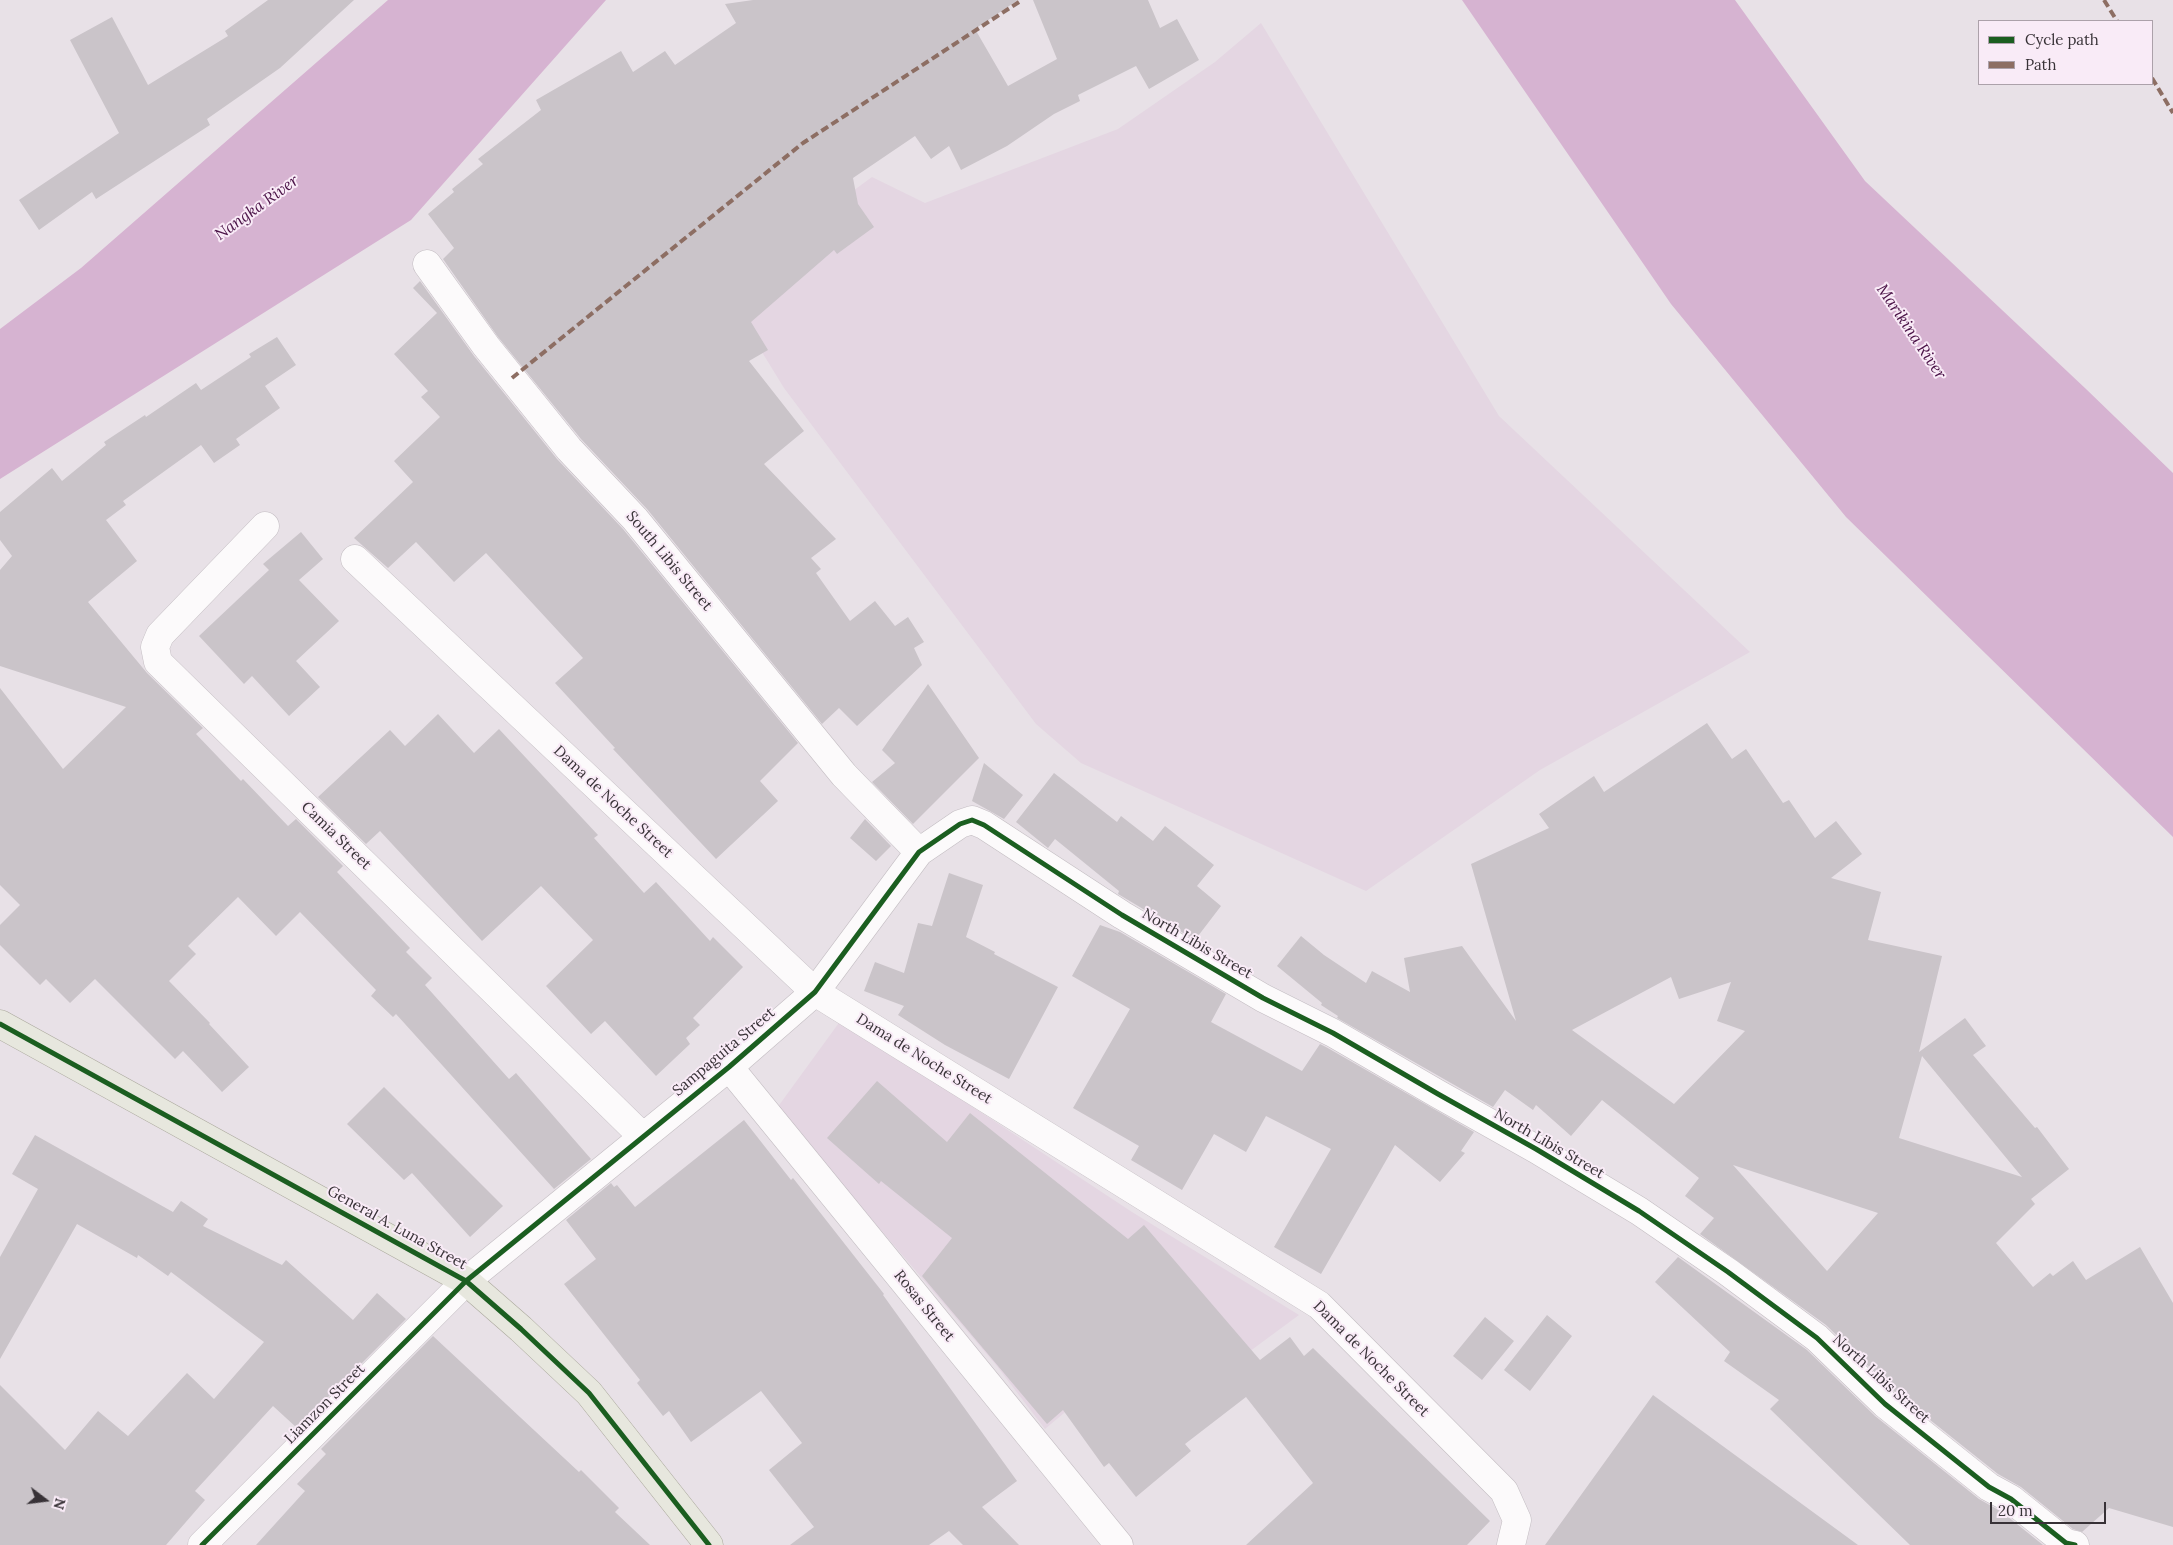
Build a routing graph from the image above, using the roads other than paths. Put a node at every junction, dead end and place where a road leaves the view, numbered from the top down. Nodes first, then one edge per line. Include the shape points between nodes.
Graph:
1 (427, 264) dead end
2 (266, 526) dead end
3 (354, 559) dead end
4 (972, 820) joint
5 (919, 852) junction
6 (815, 992) junction
7 (0, 1024) edge
8 (729, 1067) junction
9 (642, 1136) junction
10 (466, 1281) junction
11 (1514, 1532) edge
12 (202, 1545) edge
13 (708, 1545) edge
14 (1119, 1545) edge
15 (2075, 1545) edge

1 - 5 street, South Libis Street via 486,346 569,449 635,519 844,775
2 - 9 street, Camia Street via 160,635 155,647 158,662
3 - 6 street, Dama de Noche Street
4 - 5 street, Sampaguita Street via 960,824
4 - 15 street, North Libis Street via 1263,998 1334,1033 1639,1211 1817,1338 1885,1404 1989,1488 2011,1499 2066,1543
5 - 6 street, Sampaguita Street
6 - 8 street, Sampaguita Street
6 - 11 street, Dama de Noche Street via 1319,1305 1504,1491
7 - 10 main road, General A. Luna Street
8 - 9 street, Sampaguita Street
8 - 14 street, Rosas Street
9 - 10 street, Sampaguita Street
10 - 12 street, Liamzon Street
10 - 13 main road, General A. Luna Street via 589,1393

